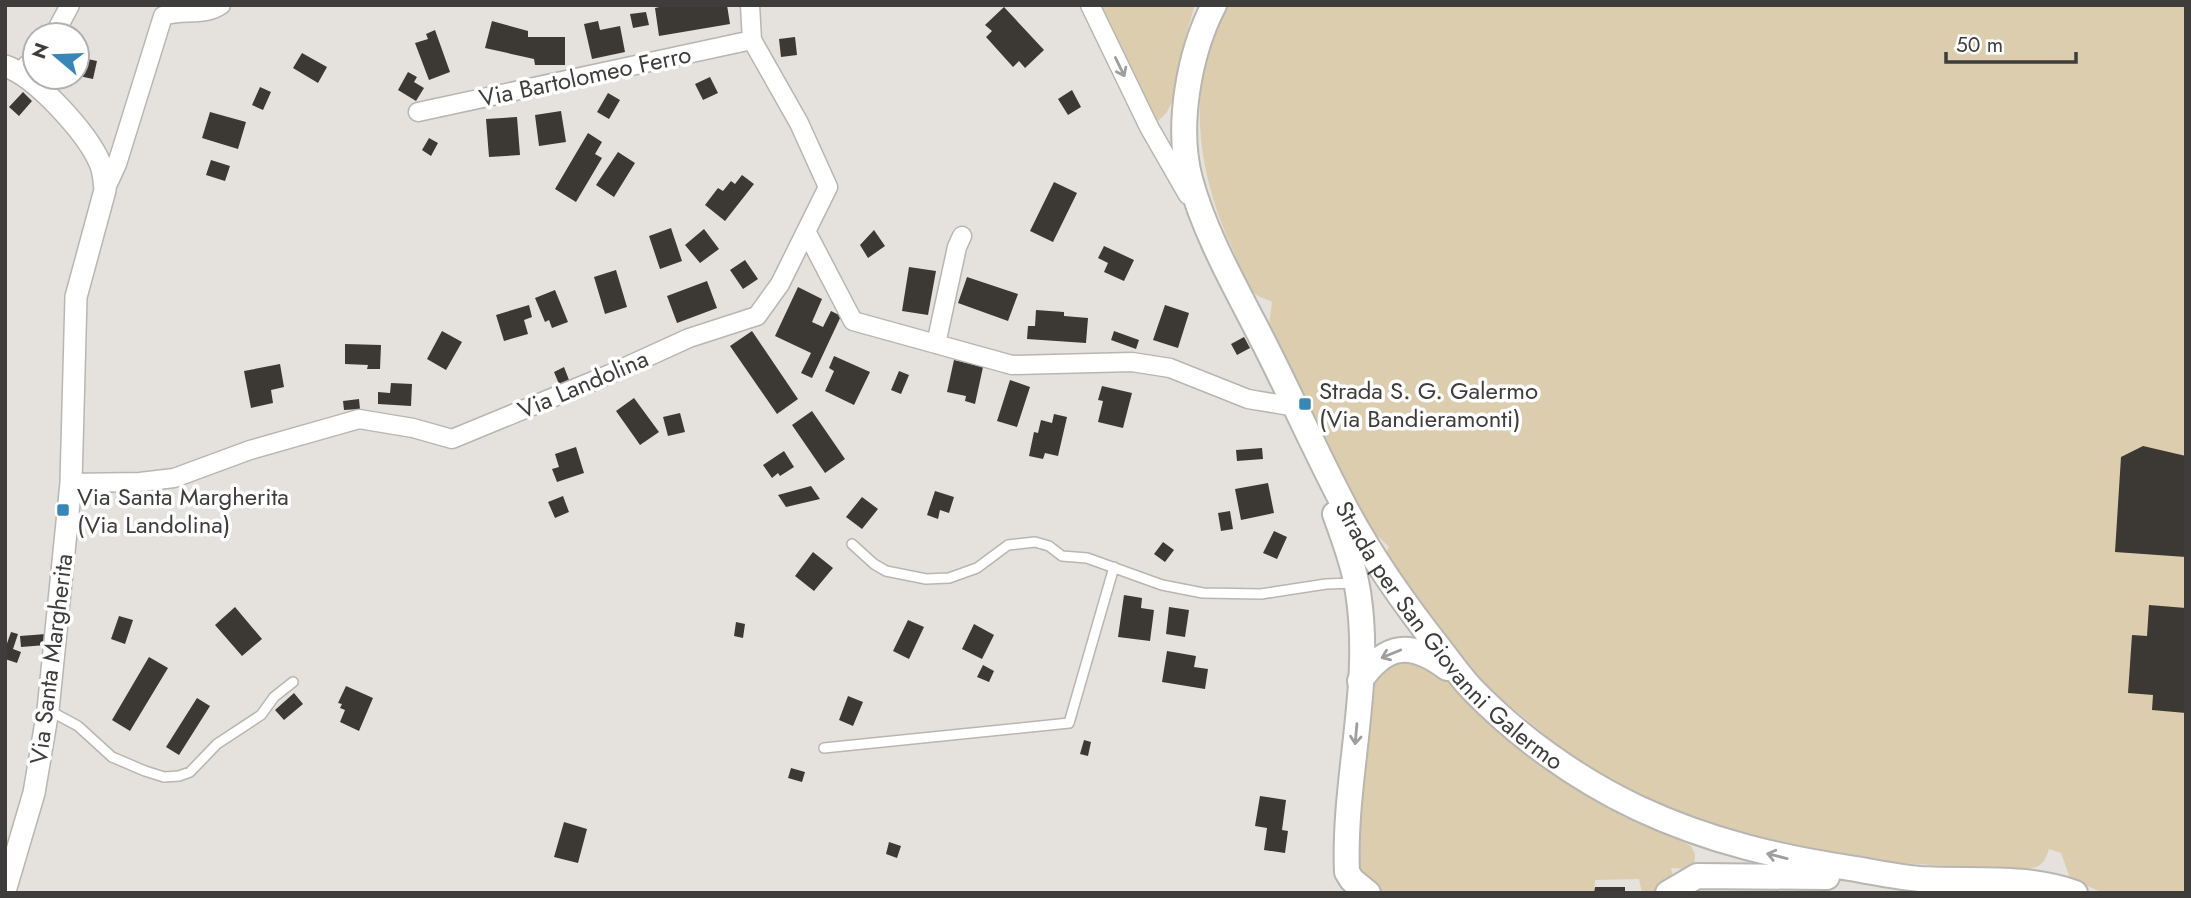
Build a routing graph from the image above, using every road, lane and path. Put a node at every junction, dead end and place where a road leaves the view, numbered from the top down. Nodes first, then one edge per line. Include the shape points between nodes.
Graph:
1 (221, 5) edge
2 (750, 5) edge
3 (1090, 5) edge
4 (1214, 5) edge
5 (752, 40) junction
6 (49, 91) edge
7 (418, 112) dead end
8 (121, 151) junction
9 (95, 154) junction
10 (105, 190) junction
11 (1208, 230) junction
12 (806, 231) junction
13 (962, 236) dead end
14 (936, 344) junction
15 (1299, 413) junction
16 (71, 483) junction
17 (852, 544) dead end
18 (1114, 566) junction
19 (1362, 566) junction
20 (1326, 584) junction
21 (1360, 681) junction
22 (293, 682) dead end
23 (1470, 686) junction
24 (48, 710) junction
25 (824, 748) dead end
26 (1674, 824) junction
27 (1697, 876) junction
28 (1917, 879) junction
29 (5, 891) edge
30 (1368, 893) edge
31 (1668, 893) edge
32 (2075, 893) edge

1 - 8 street via 203,12 163,16
2 - 5 street, Via Landolina
3 -> 11 street via 1149,127
4 - 11 main road, Strada per San Giovanni Galermo via 1194,57 1185,138 1190,177
5 - 7 street, Via Bartolomeo Ferro
5 - 12 street, Via Landolina via 799,123 828,187
6 - 9 street, Via Santa Margherita
8 - 9 street
8 - 10 street
9 - 10 street, Via Santa Margherita via 104,173
10 - 16 street, Via Santa Margherita via 76,297
11 - 15 main road, Strada per San Giovanni Galermo
12 - 14 street via 853,321
12 - 16 street, Via Landolina via 780,284 757,316 689,338 452,439 359,419 250,450 174,478
13 - 14 street
14 - 15 street via 1012,365 1132,362 1170,368 1248,399
15 - 19 main road, Strada per San Giovanni Galermo via 1348,512
16 - 24 street, Via Santa Margherita
17 - 18 lane via 886,571 926,579 949,578 977,568 1017,543 1035,542 1062,556
18 - 20 lane via 1162,585 1203,593 1261,594
18 - 25 lane via 1069,723
19 - 20 lane
19 - 20 lane
19 - 21 main road
19 - 23 main road, Strada per San Giovanni Galermo via 1419,623
23 -> 21 main road via 1434,659 1411,649 1387,653
21 -> 30 main road via 1346,856 1347,872
22 - 24 lane via 261,715 217,744 191,772 179,776 154,774 112,757 78,726
23 - 26 main road, Strada per San Giovanni Galermo via 1512,727 1568,768
24 - 29 street, Via Santa Margherita via 34,793
26 - 27 main road via 1703,849 1706,858
28 -> 26 main road, Strada per San Giovanni Galermo via 1779,857
27 - 28 main road
27 - 31 main road
28 - 32 main road, Strada per San Giovanni Galermo via 1996,880

